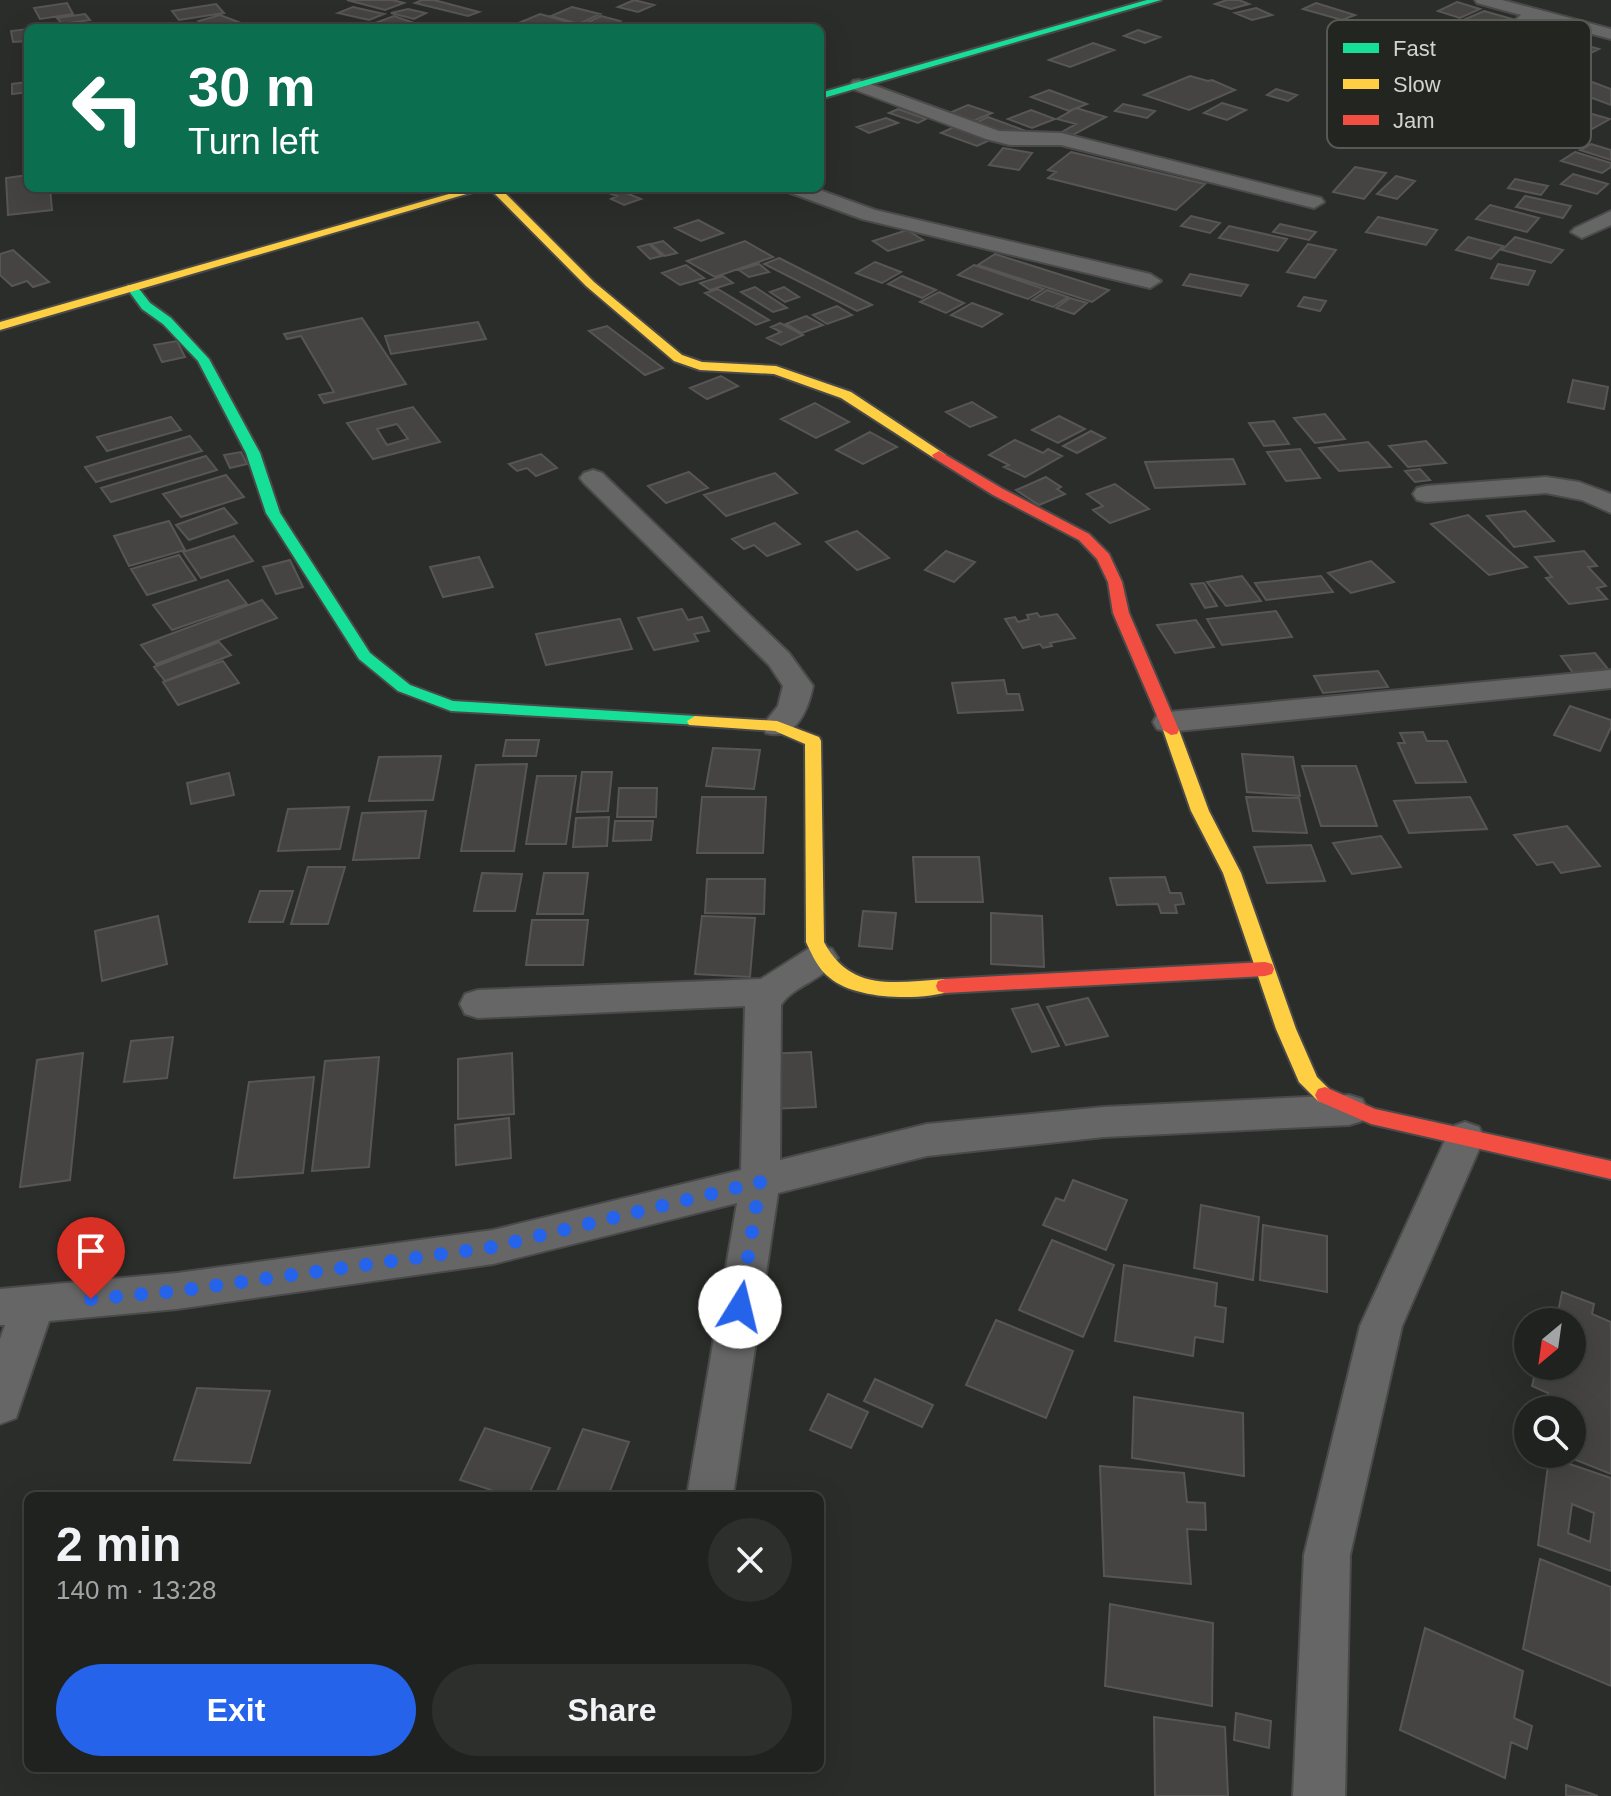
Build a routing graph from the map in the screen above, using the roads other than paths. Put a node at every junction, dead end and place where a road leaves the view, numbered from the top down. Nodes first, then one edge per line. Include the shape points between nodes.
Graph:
1 (1157, 0) edge
2 (1483, 0) edge
3 (1533, 13) junction
4 (1525, 20) edge
5 (1559, 20) edge
6 (1591, 29) edge
7 (1611, 34) edge
8 (859, 85) junction
9 (824, 95) edge
10 (468, 192) edge
11 (498, 192) edge
12 (806, 192) edge
13 (1314, 202) dead end
14 (1611, 217) edge
15 (1582, 232) dead end
16 (1150, 281) dead end
17 (132, 287) junction
18 (0, 326) edge
19 (593, 478) dead end
20 (1426, 494) dead end
21 (1611, 505) edge
22 (1611, 679) edge
23 (1168, 722) junction
24 (777, 726) junction
25 (820, 958) junction
26 (1265, 969) junction
27 (771, 992) junction
28 (478, 1004) dead end
29 (1349, 1110) junction
30 (1465, 1138) junction
31 (1611, 1170) edge
32 (760, 1182) junction
33 (17, 1305) edge
34 (0, 1404) edge
35 (711, 1492) edge
36 (1319, 1796) edge

1 - 8 street
2 - 3 street
3 - 4 street
3 - 5 street
6 - 7 street
8 - 9 street
8 - 13 street via 993,135 1061,139
10 - 17 street
11 - 23 street via 590,284 678,358 700,366 776,370 828,386 1096,547 1115,582 1121,613
12 - 16 street via 869,215
14 - 15 street
17 - 18 street
17 - 24 street via 203,359 253,453 273,513 364,656 404,688 451,706
19 - 24 street via 779,659 798,686 793,708
20 - 21 street via 1563,484 1589,490
22 - 23 street
23 - 26 street via 1200,811 1232,873
24 - 25 street via 813,741 815,942
25 - 26 street via 836,977 877,990
25 - 27 street
26 - 29 street via 1309,1082
27 - 28 street
27 - 32 street via 763,1004
29 - 30 street
29 - 32 street via 1104,1122 927,1140
30 - 31 street
30 - 36 street via 1381,1326 1327,1555
32 - 33 street via 493,1247 177,1291
32 - 35 street
33 - 34 street

